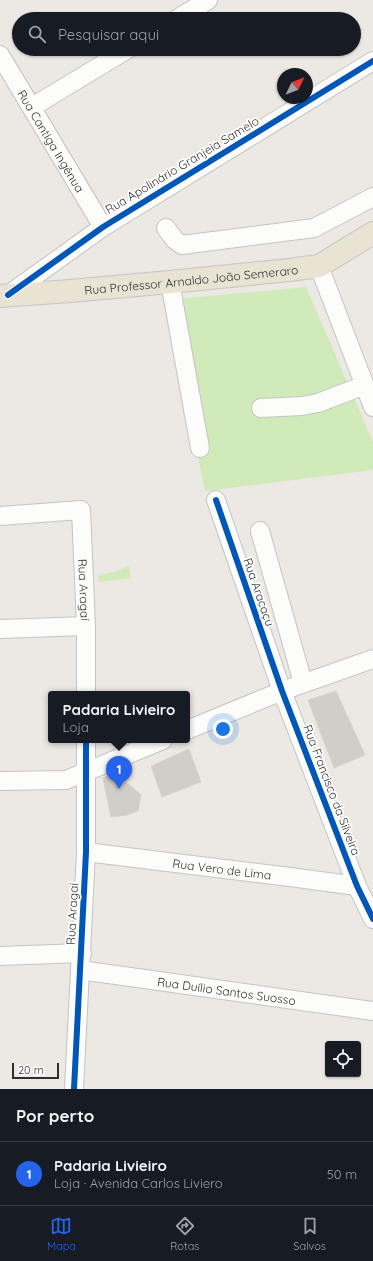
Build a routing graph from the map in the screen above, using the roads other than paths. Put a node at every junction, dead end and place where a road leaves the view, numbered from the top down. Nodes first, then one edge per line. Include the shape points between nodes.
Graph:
1 (208, 0) edge
2 (188, 12) edge
3 (116, 56) edge
4 (2, 62) edge
5 (373, 62) edge
6 (32, 107) junction
7 (373, 197) edge
8 (103, 227) junction
9 (166, 228) dead end
10 (373, 233) edge
11 (319, 266) junction
12 (170, 282) junction
13 (4, 295) edge
14 (365, 385) junction
15 (373, 407) edge
16 (261, 408) dead end
17 (200, 448) dead end
18 (216, 500) dead end
19 (0, 516) edge
20 (260, 531) dead end
21 (86, 626) junction
22 (0, 629) edge
23 (373, 659) edge
24 (304, 683) junction
25 (282, 690) junction
26 (86, 691) edge
27 (190, 729) edge
28 (86, 743) edge
29 (156, 743) edge
30 (87, 772) junction
31 (0, 781) edge
32 (86, 852) junction
33 (357, 886) junction
34 (373, 919) edge
35 (0, 956) edge
36 (81, 962) junction
37 (373, 1011) edge
38 (74, 1089) edge

1 - 2 street
3 - 6 street
4 - 6 street, Rua Cantiga Ingênua
5 - 8 street, Rua Apolinário Granjeia Samelo
6 - 8 street, Rua Cantiga Ingênua
7 - 9 street via 314,228 182,245
8 - 13 street, Rua Apolinário Granjeia Samelo
10 - 11 main road, Rua Professor Arnaldo João Semeraro
11 - 12 main road, Rua Professor Arnaldo João Semeraro
11 - 14 street
12 - 13 main road, Rua Professor Arnaldo João Semeraro
12 - 17 street
14 - 15 street
14 - 16 street via 318,403
18 - 25 street, Rua Aracaçu
19 - 21 street, Rua Aragaí via 81,510
20 - 24 street
21 - 22 street
21 - 26 street, Rua Aragaí
23 - 24 street
24 - 25 street
25 - 27 street
25 - 33 street, Rua Francisco da Silveira
28 - 30 street, Rua Aragaí
29 - 30 street
30 - 31 street via 66,780
30 - 32 street, Rua Aragaí
32 - 33 street, Rua Vero de Lima
32 - 36 street, Rua Aragaí
33 - 34 street, Rua Francisco da Silveira
35 - 36 street, Rua Duílio Santos Suosso
36 - 37 street, Rua Duílio Santos Suosso
36 - 38 street, Rua Aragaí

